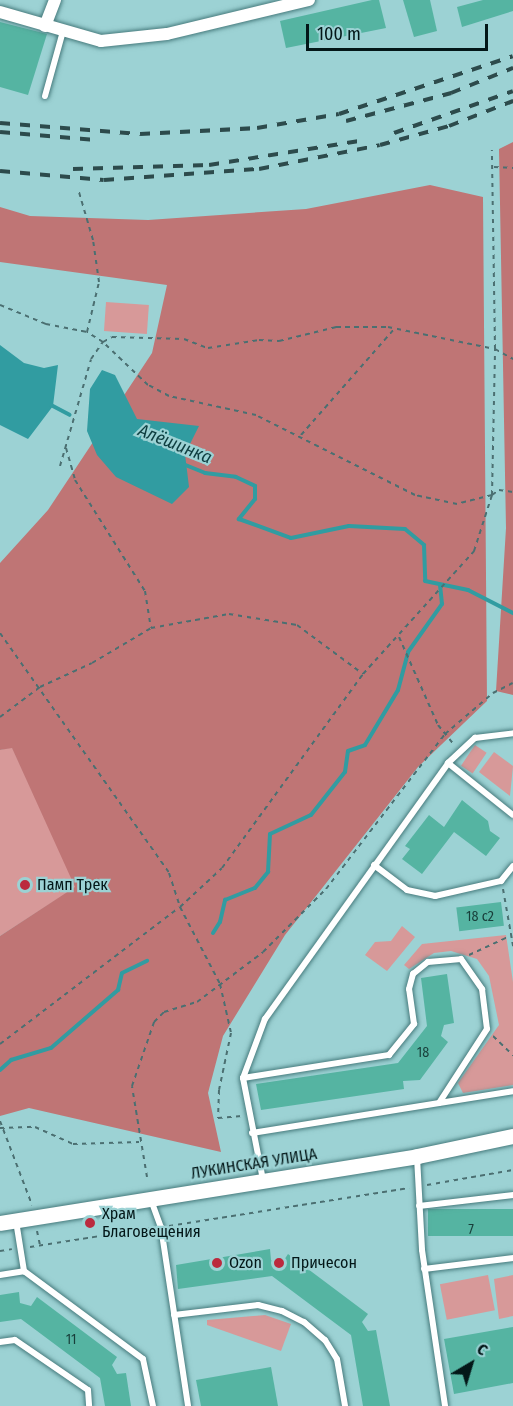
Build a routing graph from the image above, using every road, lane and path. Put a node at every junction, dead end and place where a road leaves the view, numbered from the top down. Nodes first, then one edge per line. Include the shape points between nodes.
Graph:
1 (55, 0) edge
2 (309, 0) edge
3 (0, 12) edge
4 (45, 26) junction
5 (63, 31) junction
6 (45, 96) dead end
7 (492, 150) dead end
8 (494, 167) junction
9 (513, 168) edge
10 (79, 192) dead end
11 (0, 305) edge
12 (394, 328) junction
13 (87, 332) junction
14 (103, 342) junction
15 (495, 349) junction
16 (513, 359) edge
17 (301, 435) junction
18 (66, 448) junction
19 (60, 466) dead end
20 (513, 492) edge
21 (492, 495) junction
22 (151, 628) junction
23 (0, 633) edge
24 (399, 636) junction
25 (363, 674) junction
26 (513, 683) edge
27 (40, 687) junction
28 (0, 717) edge
29 (445, 734) junction
30 (513, 734) edge
31 (459, 752) junction
32 (448, 763) junction
33 (513, 814) edge
34 (374, 865) junction
35 (513, 866) edge
36 (501, 881) junction
37 (180, 907) junction
38 (512, 936) edge
39 (513, 946) edge
40 (461, 959) junction
41 (220, 984) junction
42 (487, 1029) junction
43 (0, 1044) edge
44 (513, 1055) edge
45 (243, 1078) junction
46 (513, 1091) edge
47 (439, 1103) junction
48 (250, 1116) junction
49 (0, 1121) edge
50 (2, 1128) edge
51 (252, 1133) junction
52 (513, 1136) edge
53 (139, 1142) junction
54 (417, 1156) junction
55 (513, 1170) edge
56 (147, 1177) dead end
57 (263, 1181) junction
58 (418, 1187) junction
59 (513, 1195) edge
60 (30, 1197) dead end
61 (150, 1199) junction
62 (419, 1206) junction
63 (16, 1221) junction
64 (0, 1223) edge
65 (161, 1227) junction
66 (21, 1248) junction
67 (0, 1251) edge
68 (513, 1258) edge
69 (424, 1269) junction
70 (24, 1271) junction
71 (0, 1275) edge
72 (174, 1315) junction
73 (0, 1342) edge
74 (89, 1406) edge
75 (153, 1406) edge
76 (188, 1406) edge
77 (345, 1406) edge
78 (445, 1406) edge

1 - 4 street
2 - 5 street via 167,34 101,41
3 - 4 street
4 - 5 street
5 - 6 lane
7 - 8 path
8 - 9 path
8 - 15 path
10 - 13 path via 93,240 99,282
11 - 13 path via 46,324
12 - 14 path via 336,327 279,341 259,339 208,348 184,339 112,337
12 - 15 path
12 - 17 path
13 - 14 path
14 - 17 path via 148,385 169,396 256,415
14 - 18 path via 91,359
15 - 16 path
15 - 21 path
17 - 21 path via 416,495 457,504
18 - 19 path
18 - 22 path via 75,480 145,591
20 - 21 path via 499,490
21 - 24 path via 474,551
22 - 25 path via 229,614 297,625
22 - 27 path via 92,663
23 - 27 path
24 - 25 path
24 - 29 path
25 - 37 path via 222,868
26 - 29 path via 493,693
27 - 28 path
27 - 37 path via 70,738 169,873
29 - 31 path
29 - 41 path via 326,889 263,952
30 - 31 lane via 476,738
31 - 32 lane
32 - 33 lane
32 - 34 lane
34 - 36 lane via 407,890 435,896
34 - 45 lane via 265,1019
35 - 36 lane
36 - 38 path
37 - 41 path
37 - 43 path
38 - 39 path
38 - 40 path
40 - 42 lane via 482,989
40 - 45 lane via 428,962 413,974 409,989 414,1024 389,1055
41 - 48 path via 231,1033 219,1090 218,1118
41 - 53 path via 197,1002 164,1012 147,1032 132,1086
42 - 44 path
42 - 47 lane
45 - 48 lane
46 - 47 lane
47 - 51 lane
48 - 51 lane
49 - 50 path
50 - 53 path via 35,1127 73,1144
50 - 60 path
51 - 57 lane
52 - 54 street, ЛУКИНСКАЯ УЛИЦА
53 - 56 path
54 - 57 street, ЛУКИНСКАЯ УЛИЦА
54 - 58 lane
55 - 58 path
57 - 61 street, ЛУКИНСКАЯ УЛИЦА
58 - 62 lane
58 - 65 path
59 - 62 lane
61 - 63 street, ЛУКИНСКАЯ УЛИЦА
61 - 65 lane
62 - 69 lane
63 - 64 street, ЛУКИНСКАЯ УЛИЦА
63 - 66 lane
65 - 66 path
65 - 72 lane
66 - 67 path
66 - 70 lane
68 - 69 lane
69 - 78 lane
70 - 71 lane
70 - 75 lane via 143,1359
72 - 76 lane
72 - 77 lane via 258,1305 304,1322 325,1340 337,1359
73 - 74 lane via 15,1340 88,1390

